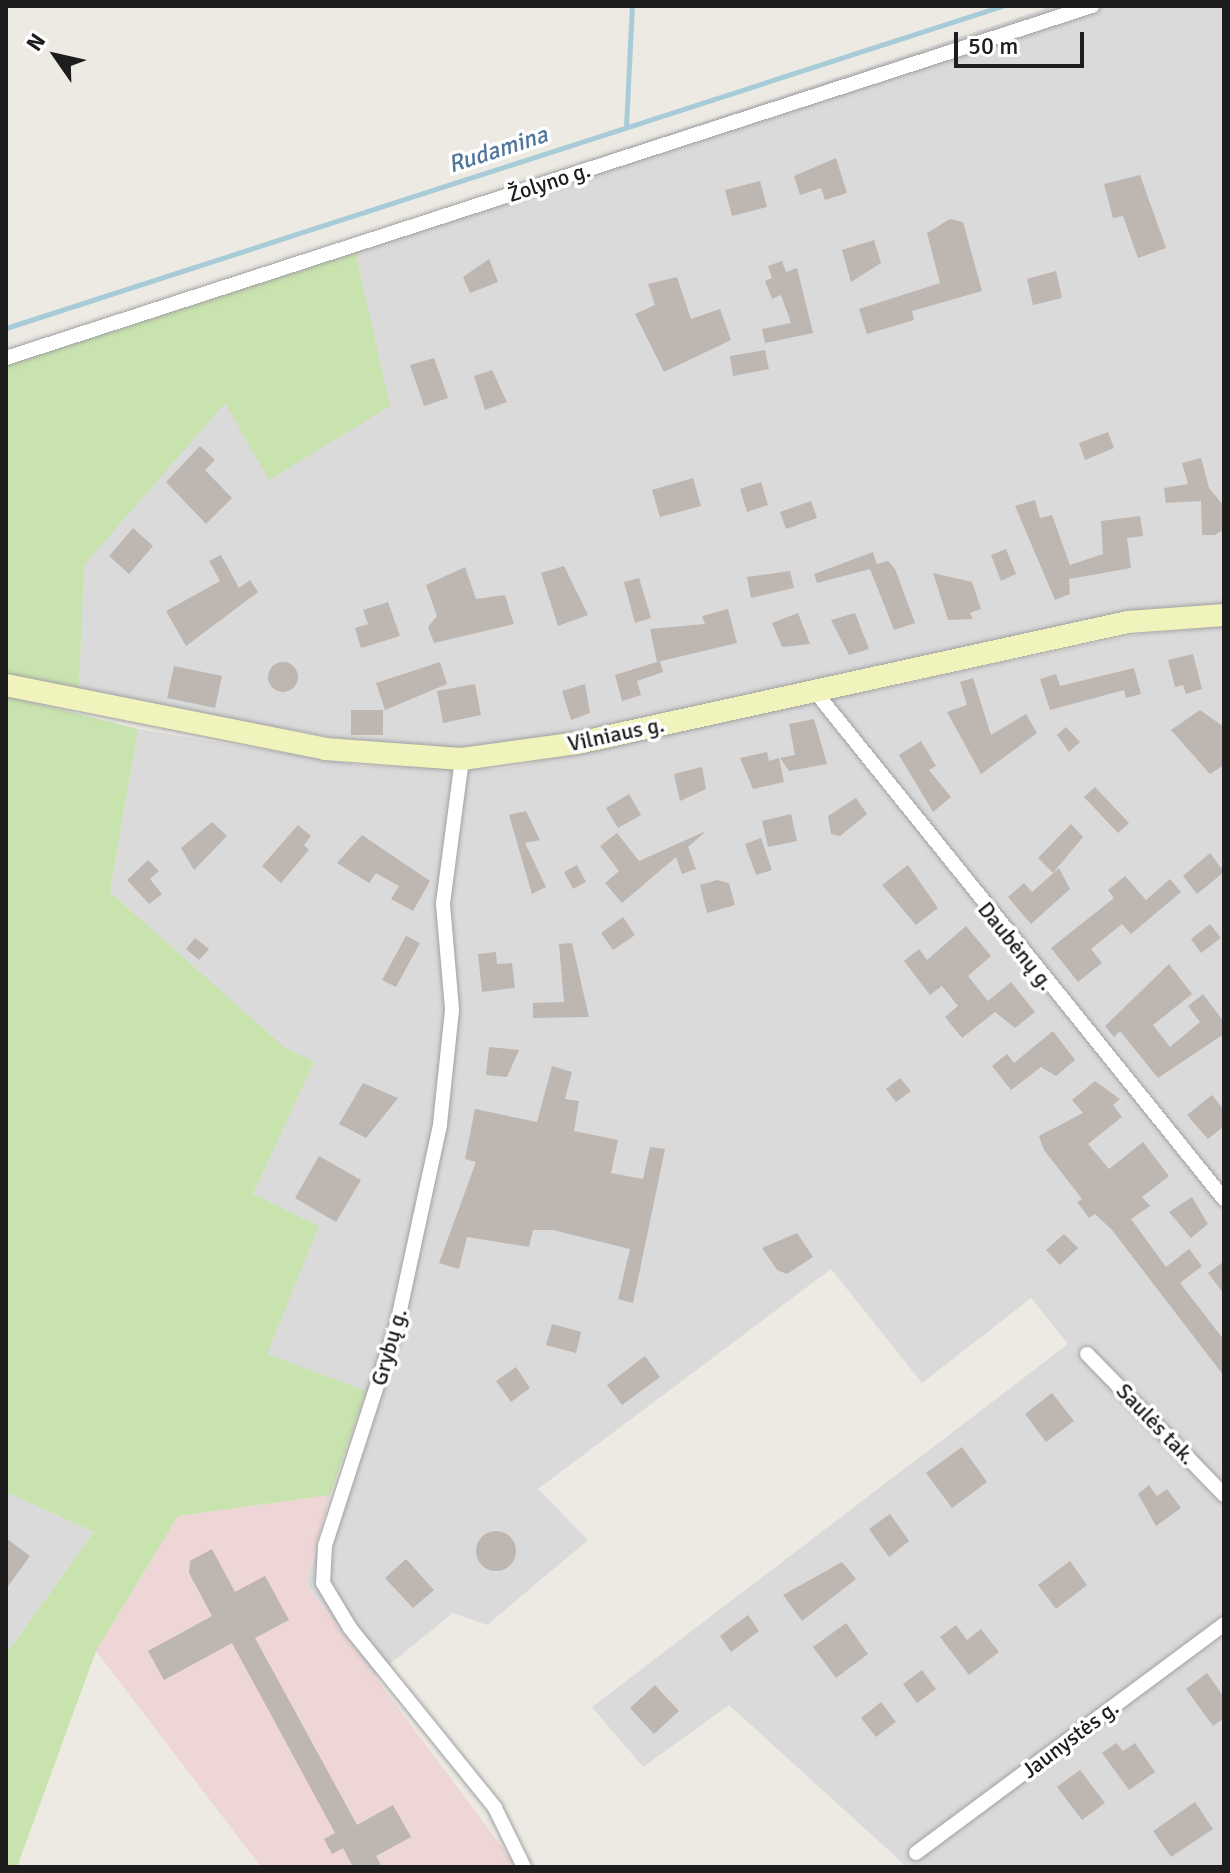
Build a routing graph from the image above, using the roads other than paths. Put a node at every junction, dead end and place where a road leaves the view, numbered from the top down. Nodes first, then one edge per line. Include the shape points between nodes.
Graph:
1 (1092, 6) edge
2 (6, 358) edge
3 (1224, 615) edge
4 (6, 685) edge
5 (813, 689) junction
6 (462, 759) junction
7 (1224, 1199) edge
8 (1087, 1354) dead end
9 (1224, 1495) edge
10 (1224, 1624) edge
11 (916, 1853) dead end
12 (524, 1867) edge

1 - 2 street, Žolyno g.
3 - 5 main road, Vilniaus g. via 1128,622
4 - 6 main road, Vilniaus g. via 325,749
5 - 6 main road, Vilniaus g. via 578,743
5 - 7 street, Daubėnų g.
6 - 12 street, Grybų g. via 443,904 452,1010 440,1125 397,1324 325,1546 323,1583 350,1628 495,1808
8 - 9 street, Saulės tak.
10 - 11 street, Jaunystės g.

